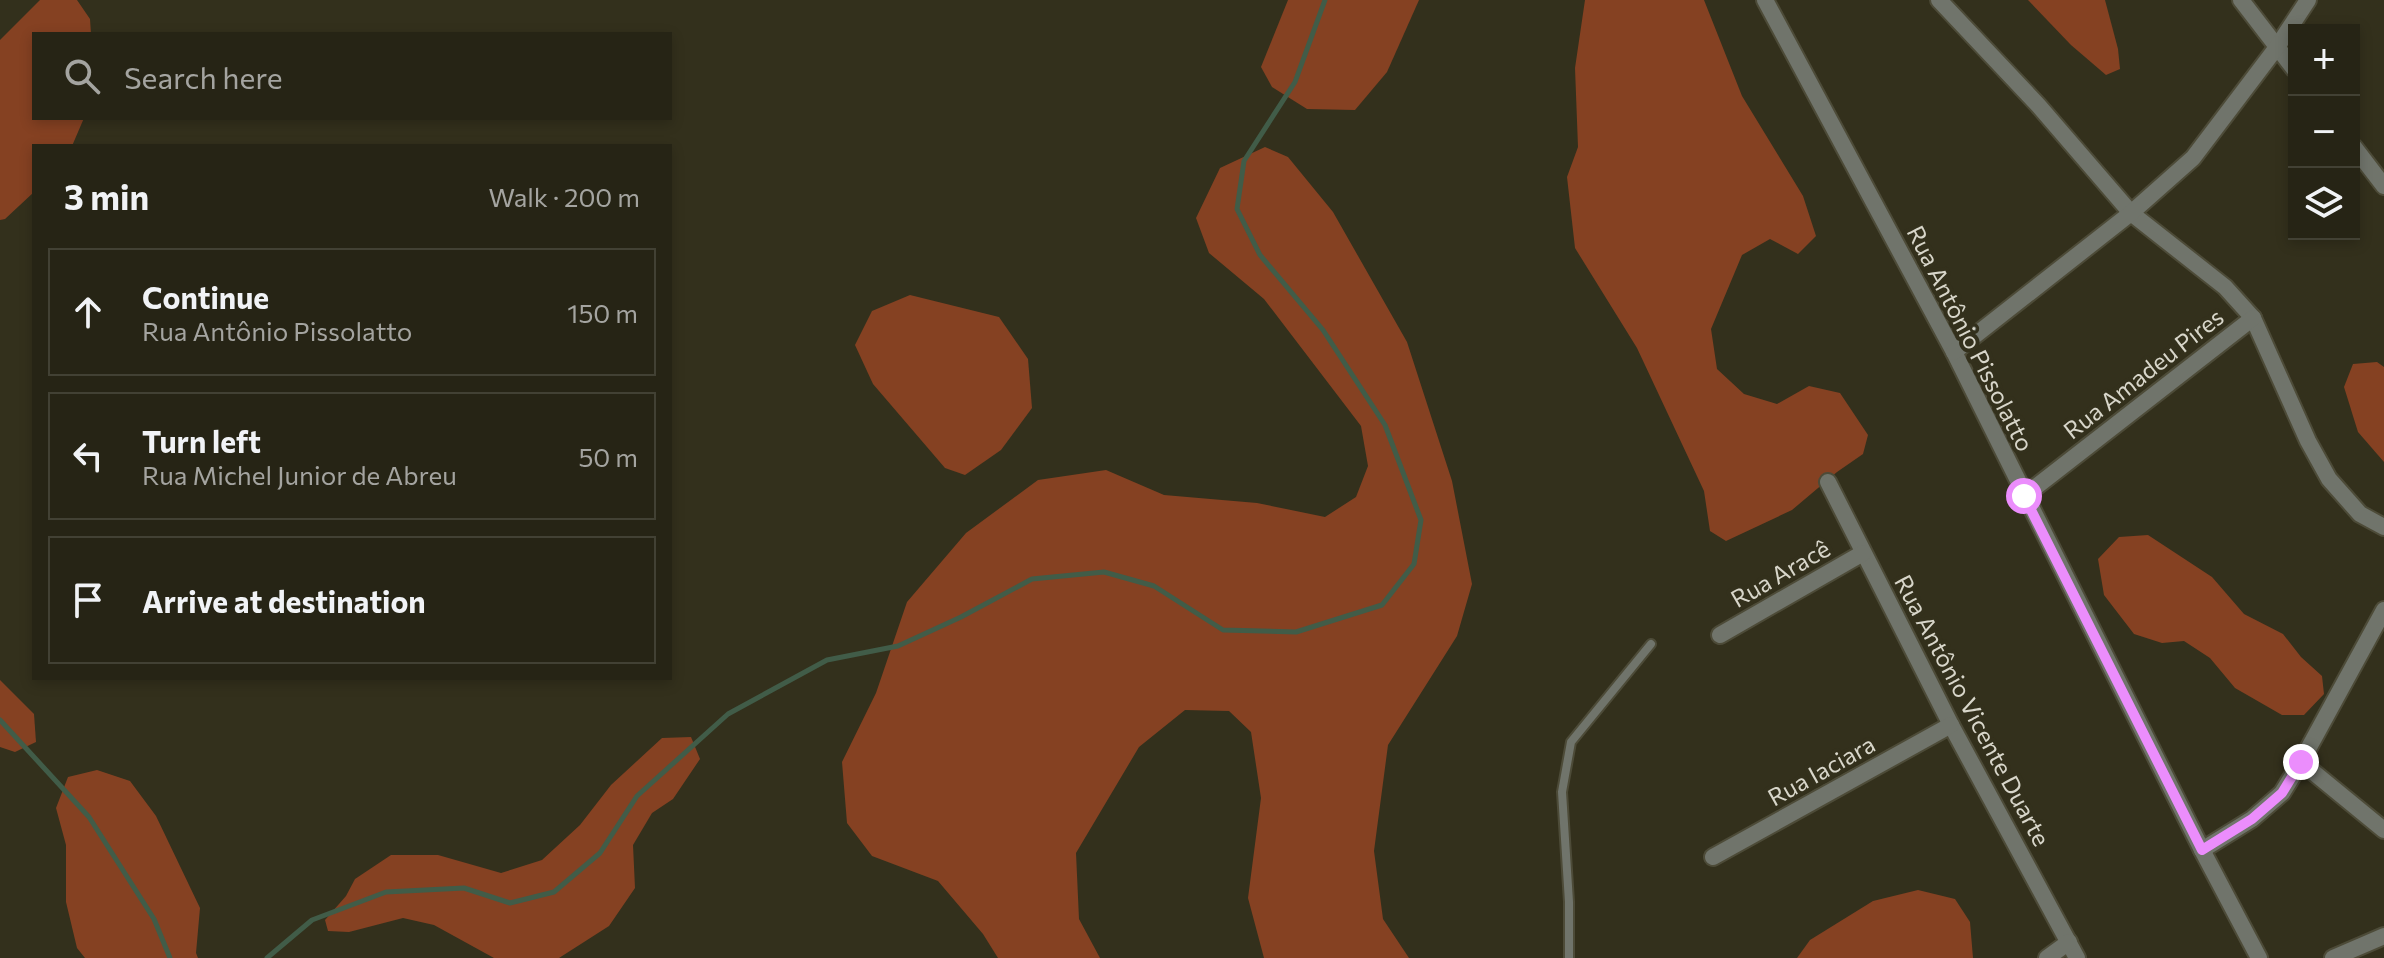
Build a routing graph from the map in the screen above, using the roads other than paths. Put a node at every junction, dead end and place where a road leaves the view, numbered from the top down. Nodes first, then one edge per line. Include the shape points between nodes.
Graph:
1 (1765, 0) edge
2 (1939, 0) edge
3 (2241, 0) edge
4 (2308, 0) edge
5 (2277, 47) junction
6 (2288, 61) edge
7 (2360, 155) edge
8 (2384, 186) edge
9 (2131, 213) junction
10 (2253, 318) junction
11 (1954, 352) junction
12 (1828, 482) dead end
13 (2024, 496) junction
14 (2384, 527) edge
15 (1863, 553) junction
16 (2384, 610) edge
17 (1720, 635) dead end
18 (1651, 644) dead end
19 (1951, 725) junction
20 (2301, 762) junction
21 (2384, 830) edge
22 (2202, 850) junction
23 (1713, 857) dead end
24 (2384, 936) edge
25 (2069, 942) junction
26 (1569, 958) edge
27 (2047, 958) edge
28 (2077, 958) edge
29 (2259, 958) edge
30 (2333, 958) edge

1 - 11 street, Rua Antônio Pissolatto
2 - 9 street
3 - 5 street
4 - 5 street
5 - 6 street
5 - 9 street via 2193,158
7 - 8 street
9 - 10 street via 2225,287
9 - 11 street
10 - 13 street, Rua Amadeu Pires
10 - 14 street via 2329,479 2360,514
11 - 13 street, Rua Antônio Pissolatto
12 - 15 street, Rua Antônio Vicente Duarte
13 - 22 street, Rua Antônio Pissolatto
15 - 17 street, Rua Aracê
15 - 19 street, Rua Antônio Vicente Duarte
16 - 20 street
18 - 26 lane via 1571,742 1562,792
19 - 23 street, Rua Iaciara
19 - 25 street, Rua Antônio Vicente Duarte
20 - 21 street
20 - 22 street via 2282,793
22 - 29 street, Rua Antônio Pissolatto
24 - 30 street
25 - 27 street
25 - 28 street, Rua Antônio Vicente Duarte

